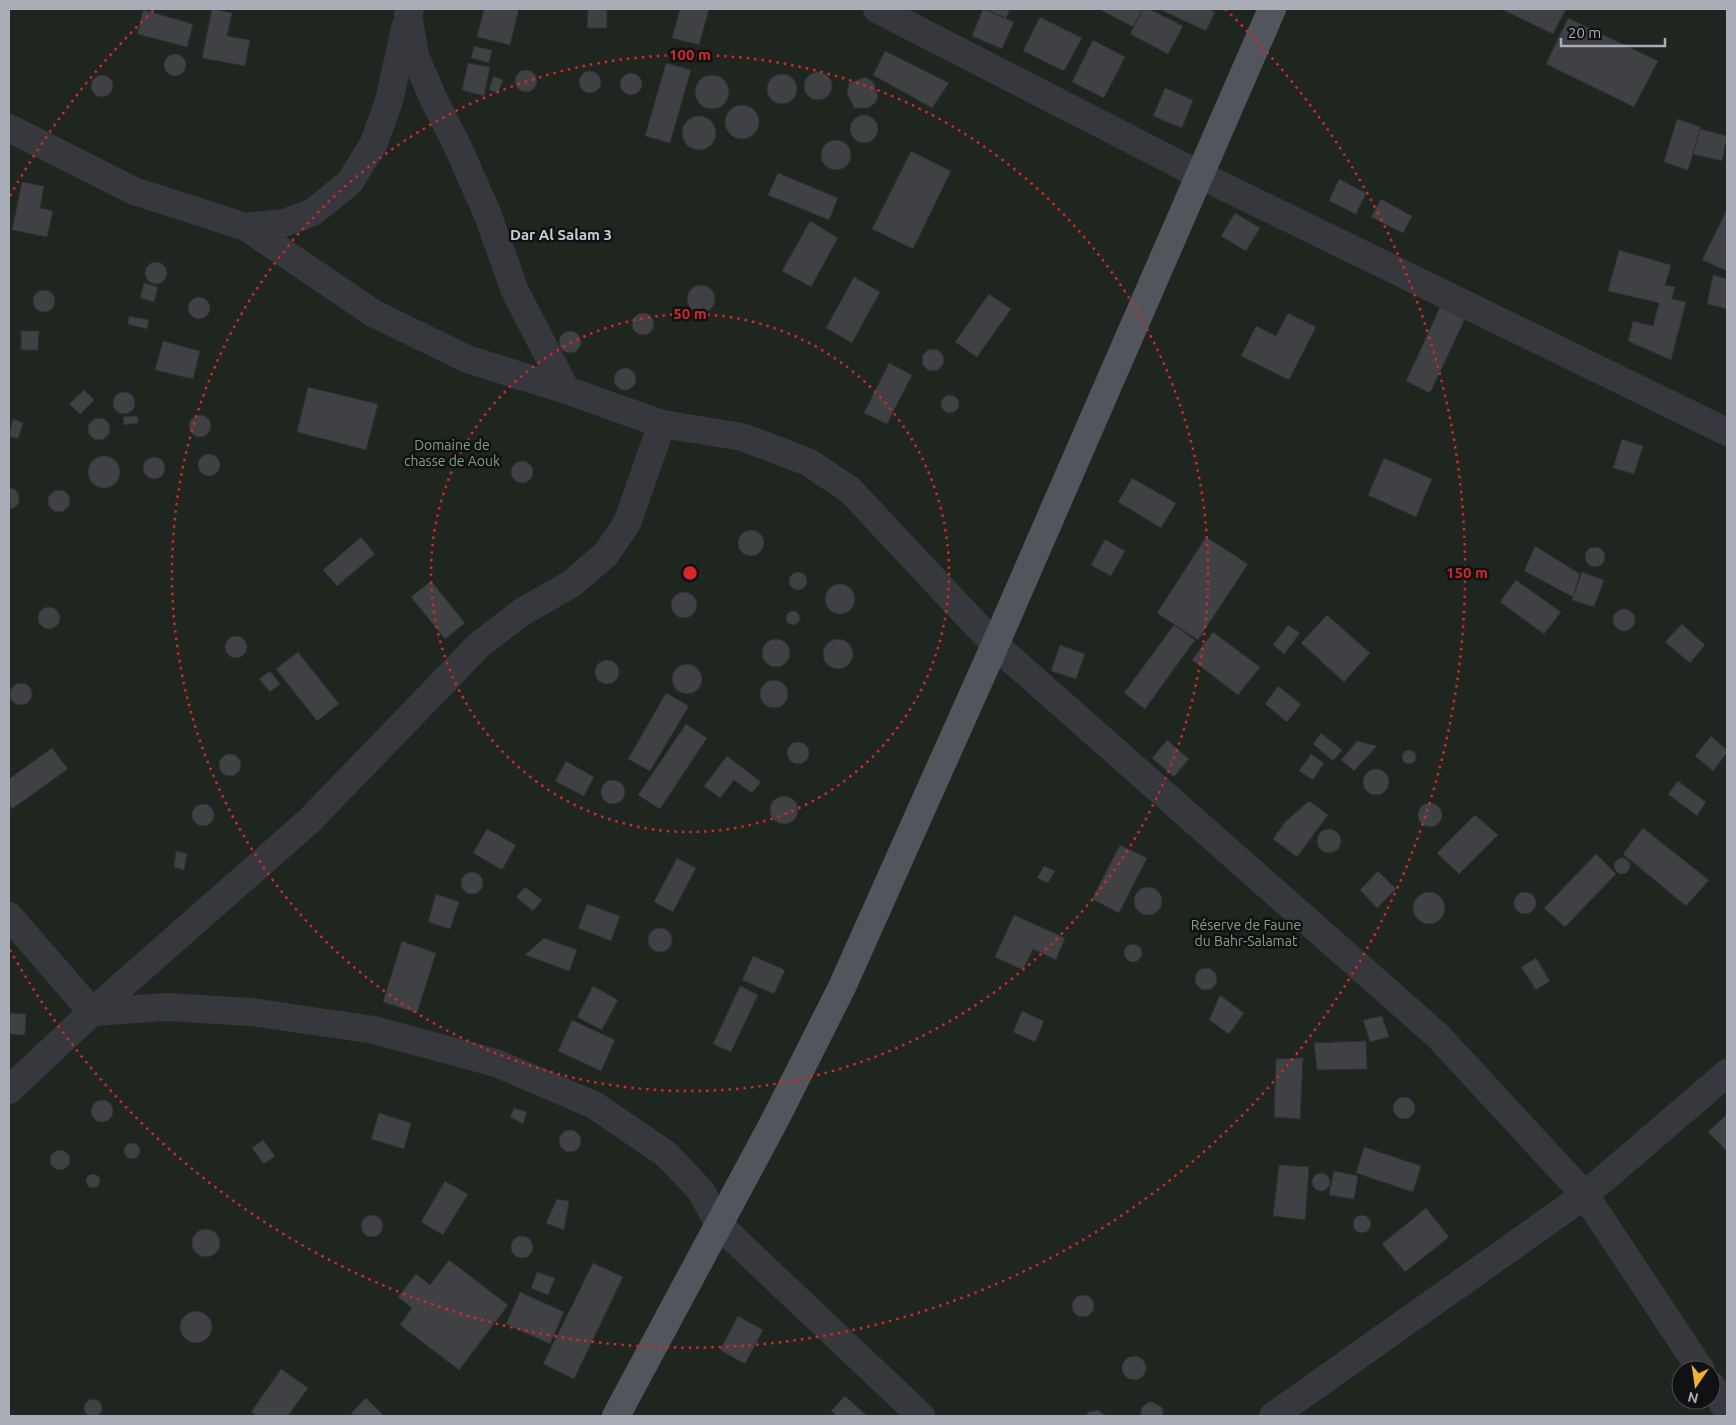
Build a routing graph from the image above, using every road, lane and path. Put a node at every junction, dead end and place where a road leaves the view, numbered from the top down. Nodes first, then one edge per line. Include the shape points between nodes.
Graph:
1 (877, 9) edge
2 (1272, 9) edge
3 (409, 12) edge
4 (9, 128) edge
5 (1200, 175) junction
6 (246, 227) junction
7 (566, 390) junction
8 (662, 424) junction
9 (1727, 432) edge
10 (995, 645) junction
11 (9, 916) edge
12 (92, 1012) junction
13 (1727, 1073) edge
14 (9, 1090) edge
15 (1585, 1196) junction
16 (719, 1225) junction
17 (1694, 1360) edge
18 (616, 1416) edge
19 (920, 1416) edge
20 (1273, 1416) edge

1 - 5 street
2 - 5 main road
3 - 6 street via 390,101 374,143 350,182 313,212 284,223
3 - 7 street via 415,56 426,83 487,213 515,291
4 - 6 street via 134,191
5 - 9 street
5 - 10 main road
6 - 7 street via 373,313 468,359
7 - 8 street
8 - 10 street via 742,437 808,462 850,490
8 - 12 street via 627,523 606,554 571,584 522,612 479,645 309,821
10 - 15 street via 1438,1036
10 - 16 main road via 842,987
11 - 12 street
12 - 14 street
12 - 16 street via 165,1007 252,1012 374,1030 496,1063 594,1105 666,1154 701,1191
13 - 15 street
15 - 17 street
15 - 20 street
16 - 18 main road
16 - 19 street

